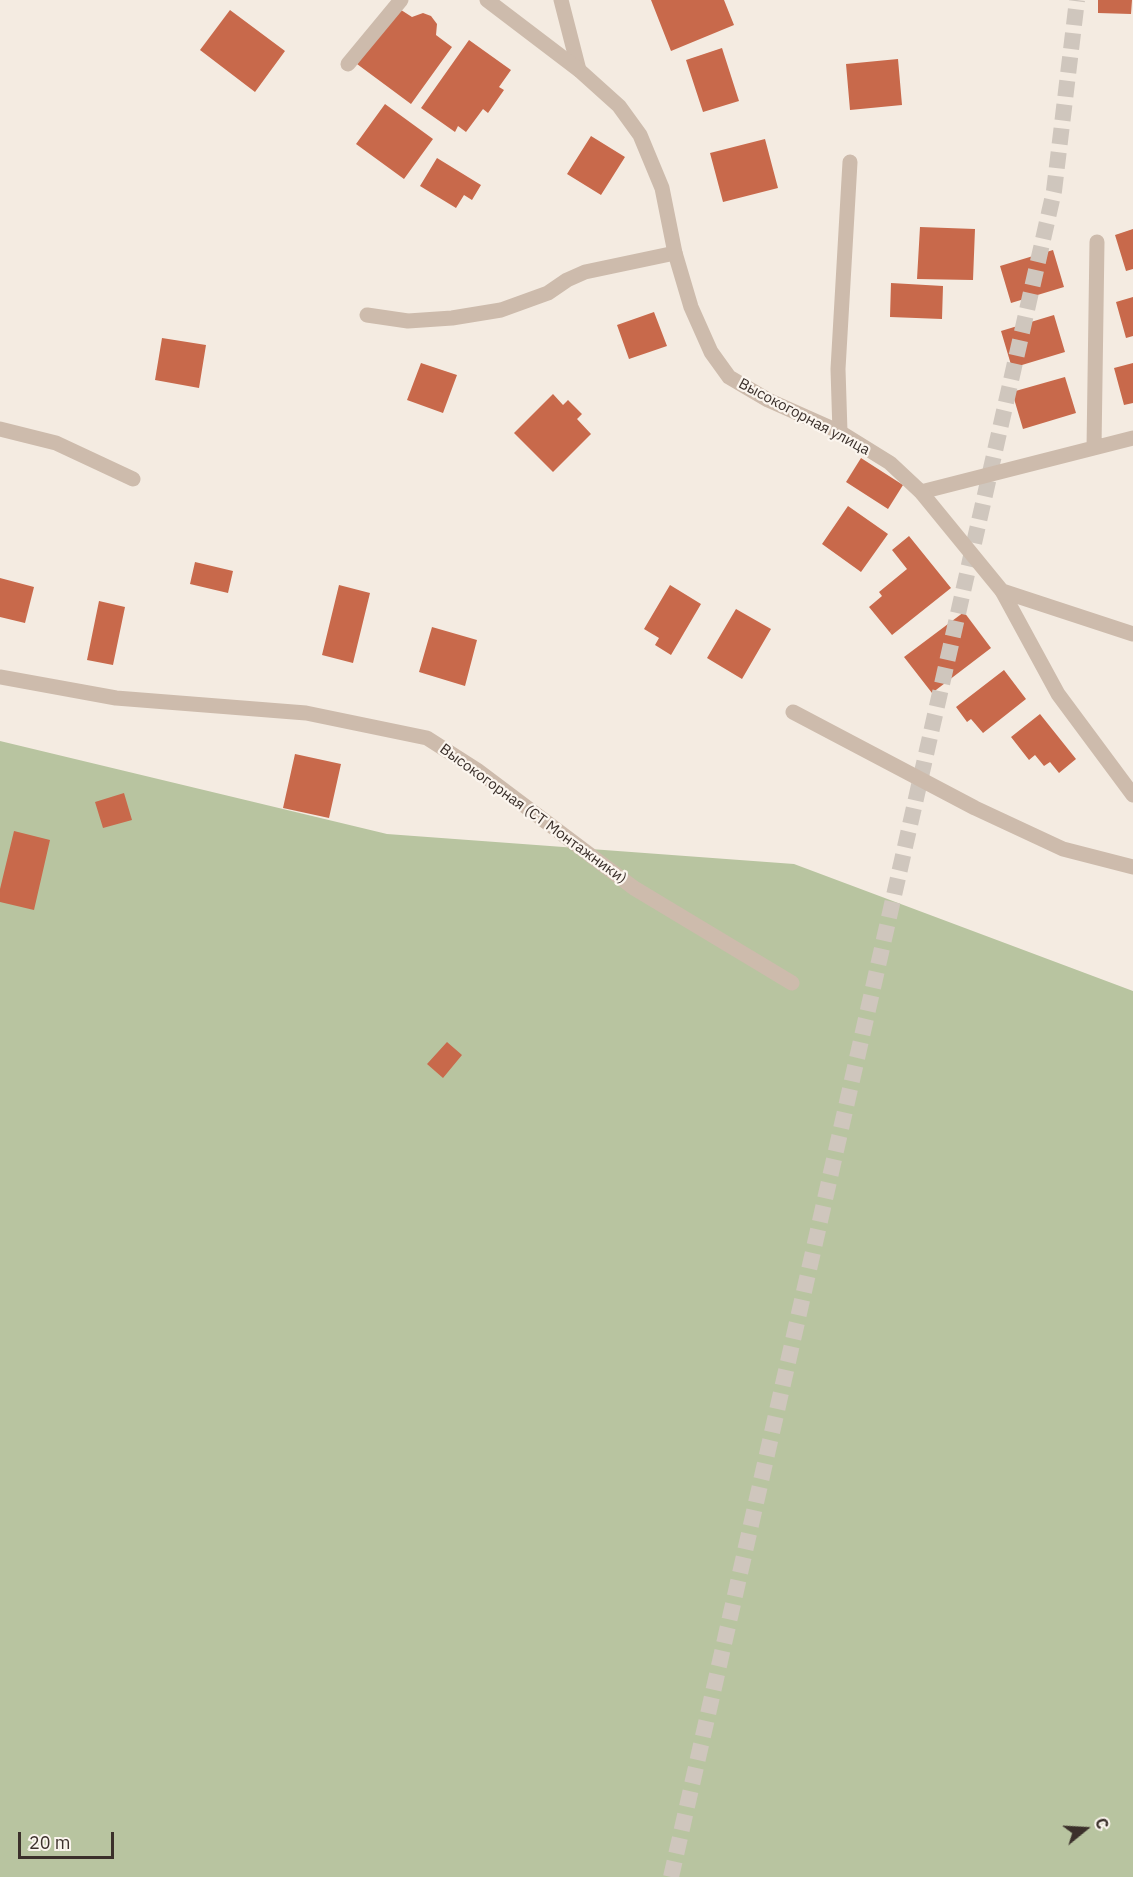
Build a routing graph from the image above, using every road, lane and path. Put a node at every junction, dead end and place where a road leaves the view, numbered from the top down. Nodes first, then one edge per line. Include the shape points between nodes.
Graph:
1 (401, 0) edge
2 (487, 0) edge
3 (561, 0) edge
4 (348, 64) dead end
5 (579, 70) junction
6 (850, 162) dead end
7 (1097, 242) dead end
8 (675, 253) junction
9 (367, 315) dead end
10 (0, 429) edge
11 (840, 432) junction
12 (1133, 438) edge
13 (1094, 448) junction
14 (133, 479) dead end
15 (921, 492) junction
16 (1002, 591) junction
17 (1133, 634) edge
18 (0, 677) edge
19 (793, 712) dead end
20 (1133, 795) edge
21 (1133, 867) edge
22 (792, 983) dead end

1 - 4 street
2 - 5 street, Высокогорная улица
3 - 5 street
5 - 8 street, Высокогорная улица via 619,106 640,135 662,188
6 - 11 street via 838,369
7 - 13 street
8 - 9 street via 585,272 548,293 501,309 408,321
8 - 11 street, Высокогорная улица via 691,307 711,352 729,377 768,400
10 - 14 street via 56,443
11 - 15 street, Высокогорная улица via 890,463
12 - 13 street
13 - 15 street
15 - 16 street, Высокогорная улица
16 - 17 street
16 - 20 street, Высокогорная улица via 1058,694
18 - 22 street, Высокогорная (СТ Монтажники) via 116,699 306,713 427,738 477,770 634,888
19 - 21 street via 975,808 1063,849

